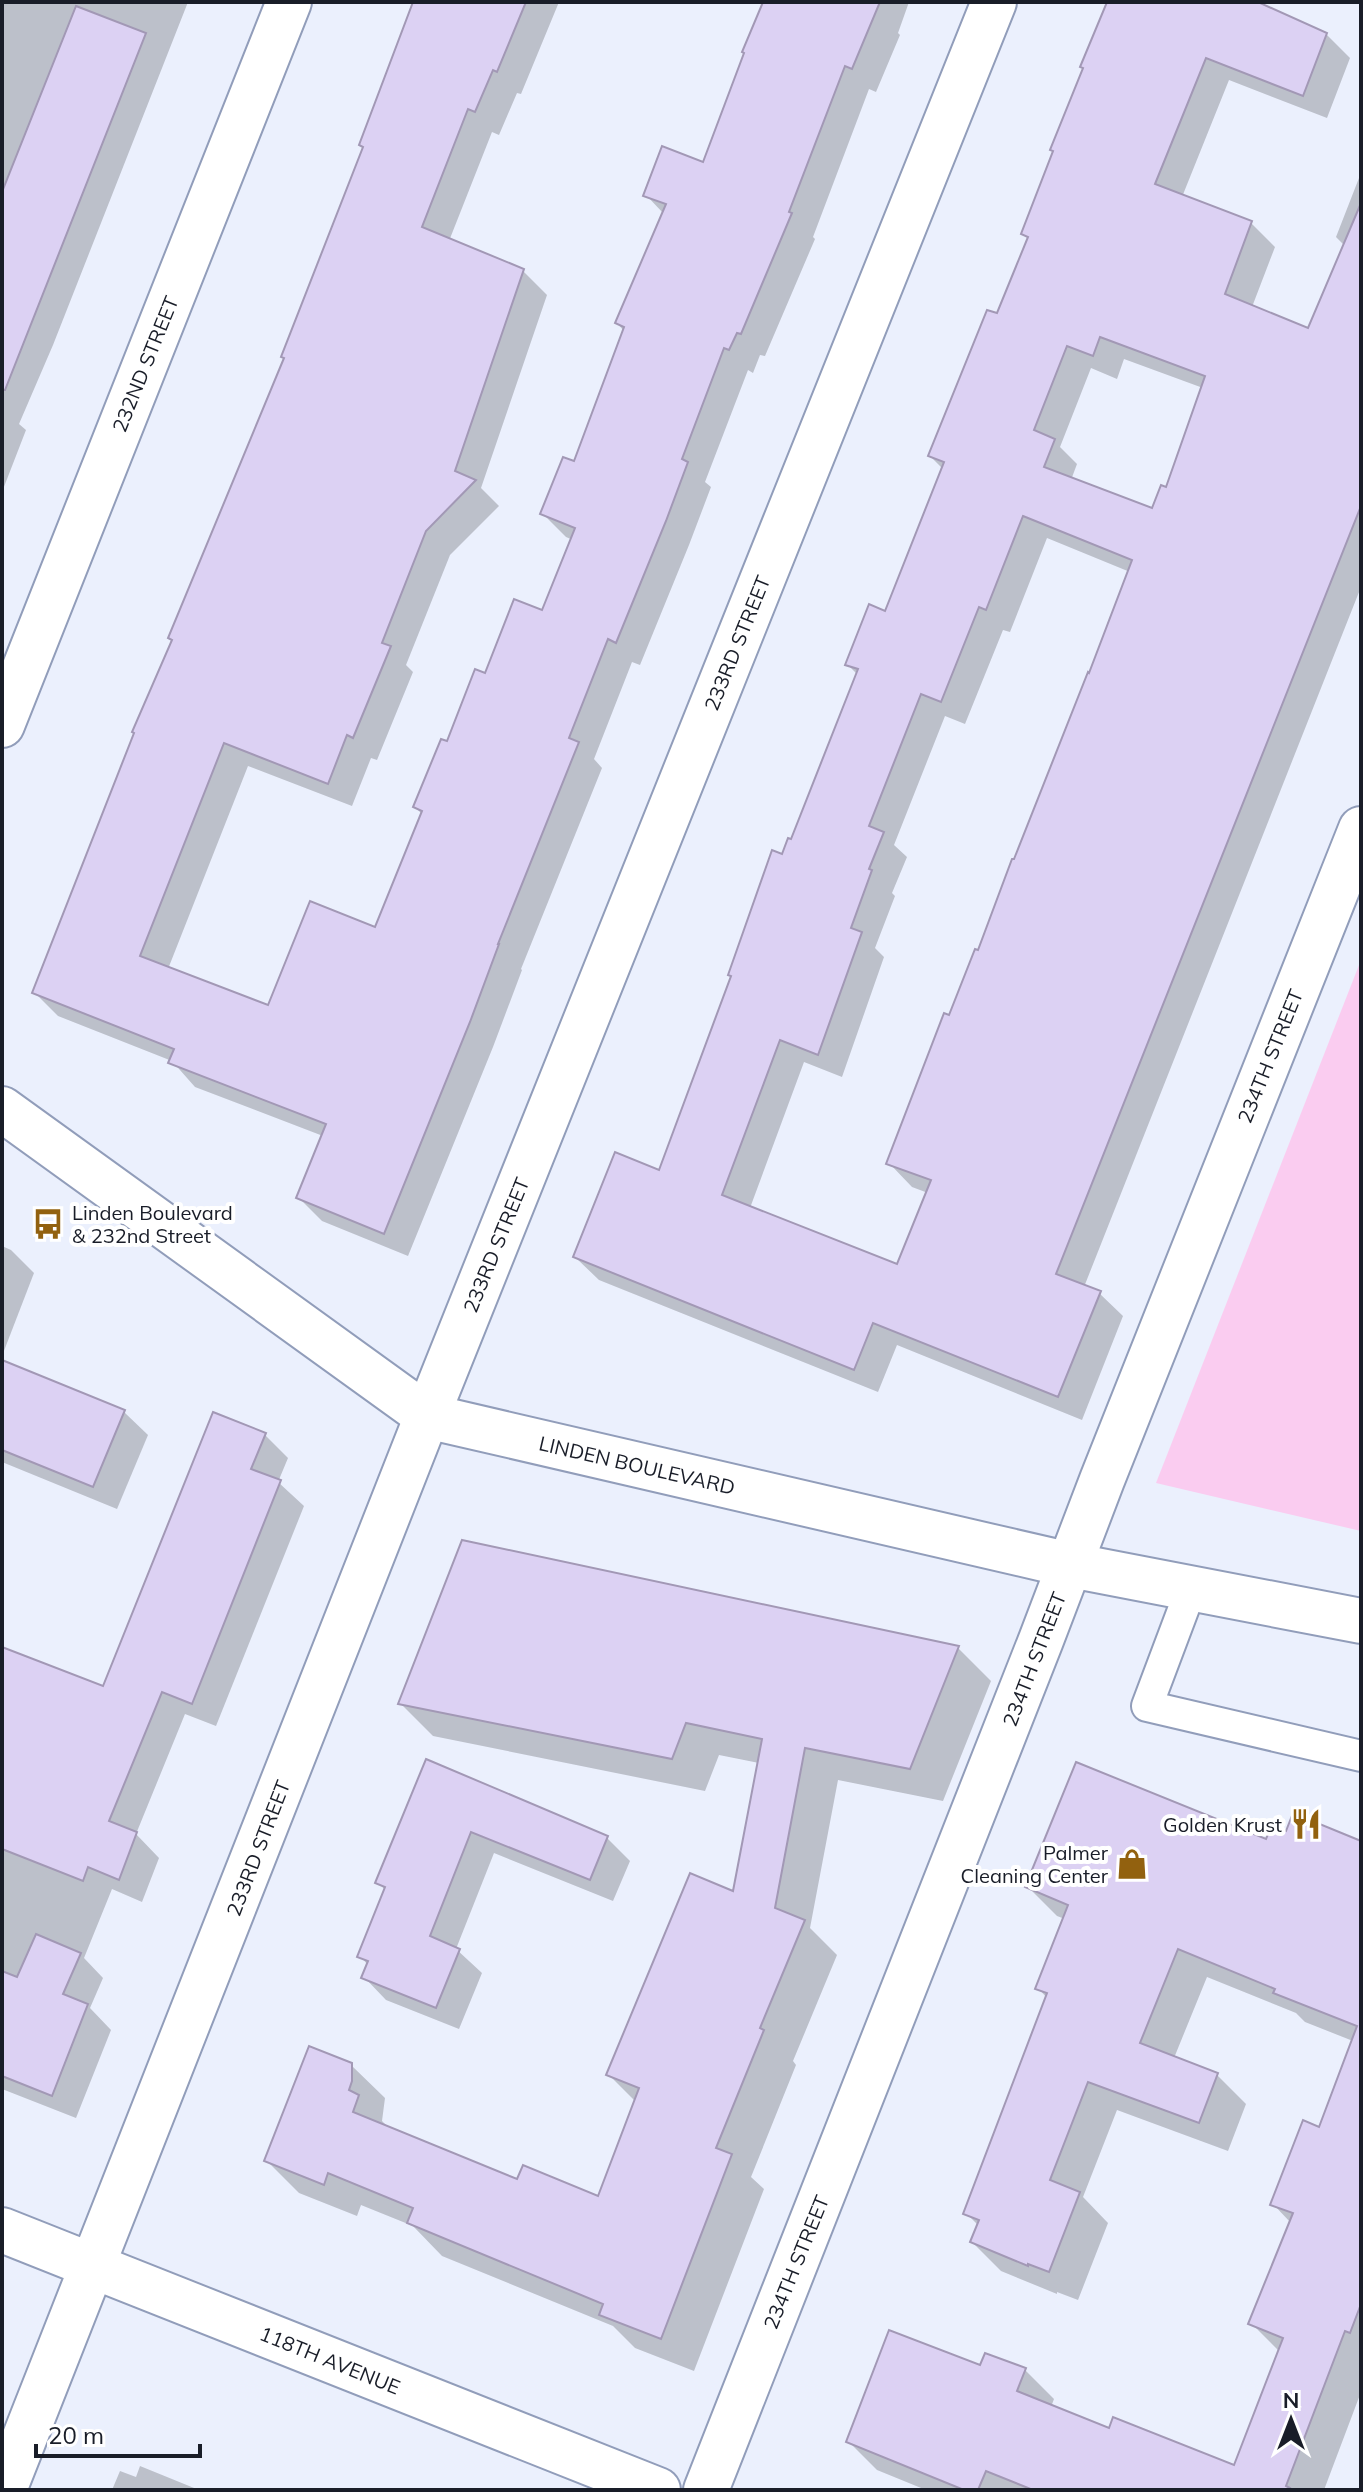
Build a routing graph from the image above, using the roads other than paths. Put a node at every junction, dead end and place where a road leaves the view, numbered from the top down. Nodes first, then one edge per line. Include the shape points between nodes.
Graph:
1 (289, 2) edge
2 (994, 2) edge
3 (2, 725) edge
4 (1361, 829) edge
5 (2, 1109) edge
6 (427, 1416) junction
7 (1070, 1565) junction
8 (1191, 1589) junction
9 (1361, 1621) edge
10 (1361, 1756) edge
11 (2, 2230) edge
12 (93, 2266) junction
13 (4, 2490) edge
14 (658, 2490) edge
15 (706, 2490) edge

1 - 3 street, 232ND STREET
2 - 6 street, 233RD STREET
4 - 7 street, 234TH STREET
5 - 6 street, LINDEN BOULEVARD
6 - 7 street, LINDEN BOULEVARD
6 - 12 street, 233RD STREET
7 - 8 street, LINDEN BOULEVARD
7 - 15 street, 234TH STREET
8 - 9 street, LINDEN BOULEVARD
8 - 10 lane via 1147,1706
11 - 12 street, 118TH AVENUE
12 - 13 street, 233RD STREET
12 - 14 street, 118TH AVENUE

